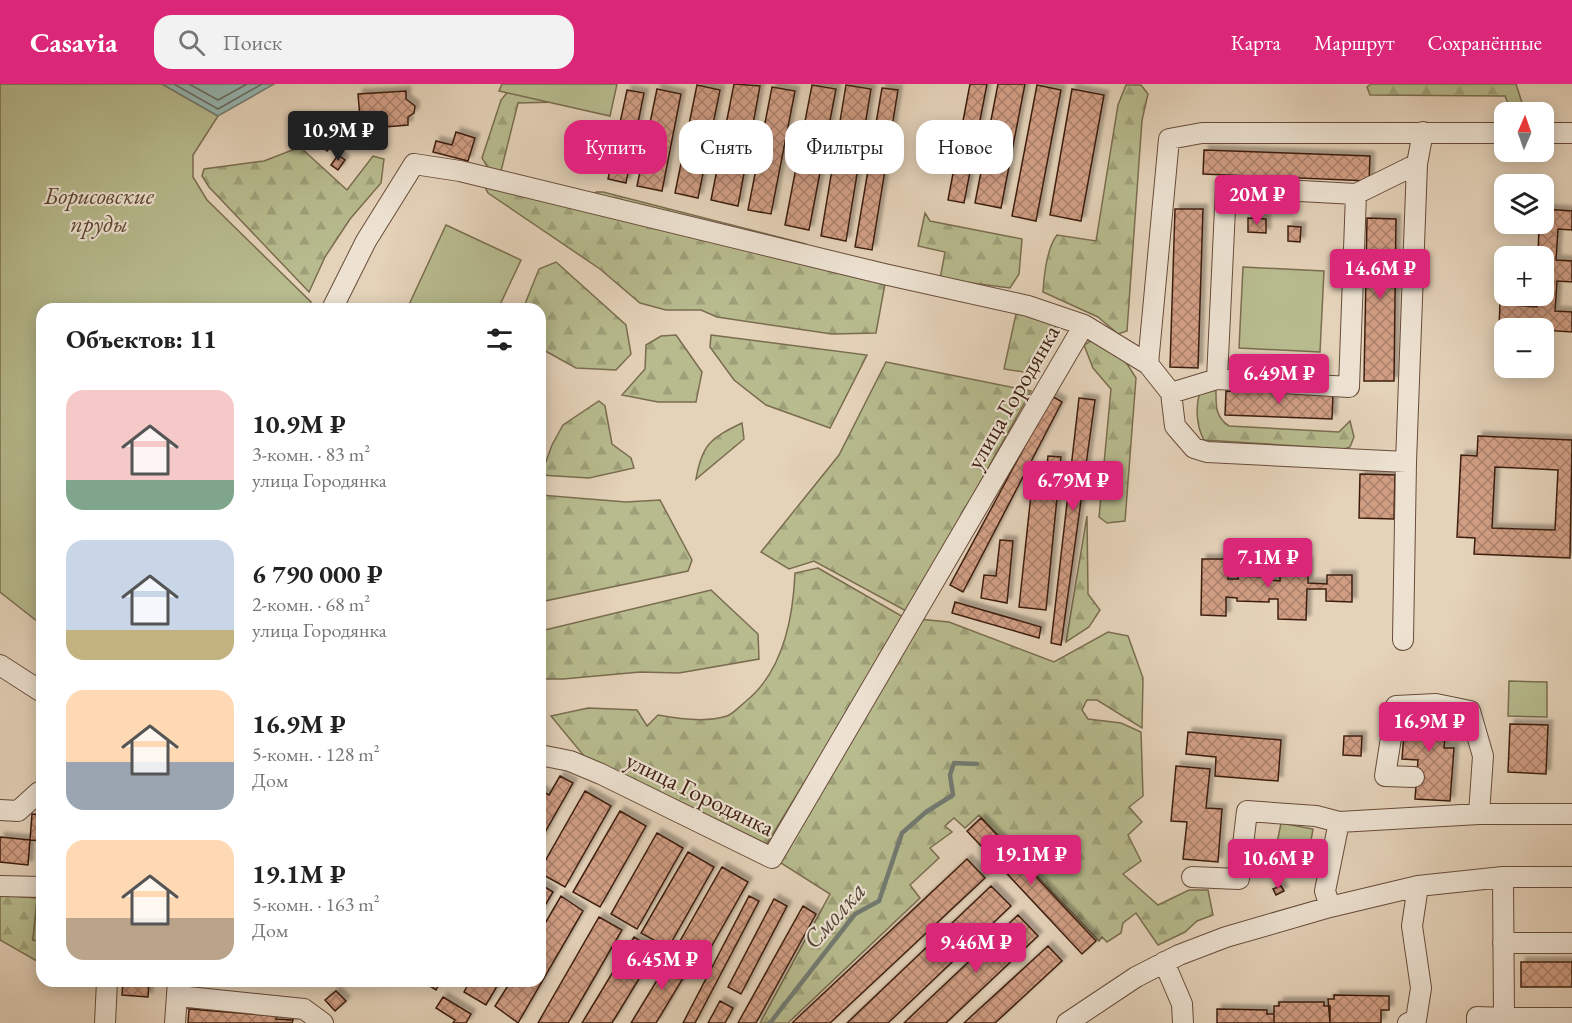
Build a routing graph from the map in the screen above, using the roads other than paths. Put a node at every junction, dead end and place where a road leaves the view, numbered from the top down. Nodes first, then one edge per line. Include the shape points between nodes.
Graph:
1 (1423, 132) junction
2 (1494, 133) edge
3 (1554, 133) edge
4 (1572, 133) edge
5 (1417, 164) junction
6 (1356, 194) junction
7 (335, 303) edge
8 (1084, 326) junction
9 (1148, 364) junction
10 (1217, 379) junction
11 (1171, 393) junction
12 (1406, 462) junction
13 (1403, 640) dead end
14 (0, 665) edge
15 (36, 688) edge
16 (546, 756) edge
17 (1414, 777) dead end
18 (36, 795) edge
19 (0, 810) edge
20 (1479, 814) junction
21 (1572, 814) edge
22 (1339, 822) junction
23 (1192, 877) dead end
24 (1572, 877) edge
25 (1503, 878) junction
26 (0, 886) edge
27 (1418, 886) junction
28 (36, 887) edge
29 (1330, 907) junction
30 (1503, 943) junction
31 (1572, 943) edge
32 (1164, 962) junction
33 (107, 987) edge
34 (178, 988) edge
35 (1504, 1018) junction
36 (1572, 1018) edge
37 (1535, 1021) edge
38 (105, 1023) edge
39 (175, 1023) edge
40 (323, 1023) edge
41 (1067, 1023) edge
42 (1183, 1023) edge
43 (1408, 1023) edge
44 (1477, 1023) edge

1 - 2 street
1 - 5 street
1 - 9 street via 1202,133 1169,139
3 - 4 street
5 - 6 street
5 - 12 street
6 - 10 street via 1226,187
6 - 10 street via 1349,387
7 - 8 street, улица Городянка via 412,158 1028,306
8 - 9 street
8 - 16 street, улица Городянка via 771,858 602,774
9 - 11 street
10 - 11 street
11 - 12 street via 1175,426 1194,448 1208,452
12 - 13 street
14 - 15 street
17 - 20 street via 1385,776 1396,706 1436,704 1470,711 1483,756
18 - 19 street via 18,811
20 - 21 street
20 - 22 street
22 - 23 street via 1316,816 1248,811 1239,879
22 - 29 street via 1325,891
24 - 25 street
25 - 27 street
25 - 30 street
26 - 28 street
27 - 29 street
27 - 43 street via 1412,926 1421,988 1416,1020
29 - 32 street via 1226,937
30 - 31 street
30 - 35 street
32 - 41 street
32 - 42 street via 1182,1004
33 - 38 street
34 - 39 street
34 - 40 street via 304,1009
35 - 37 street
35 - 44 street via 1477,1017
36 - 37 street

